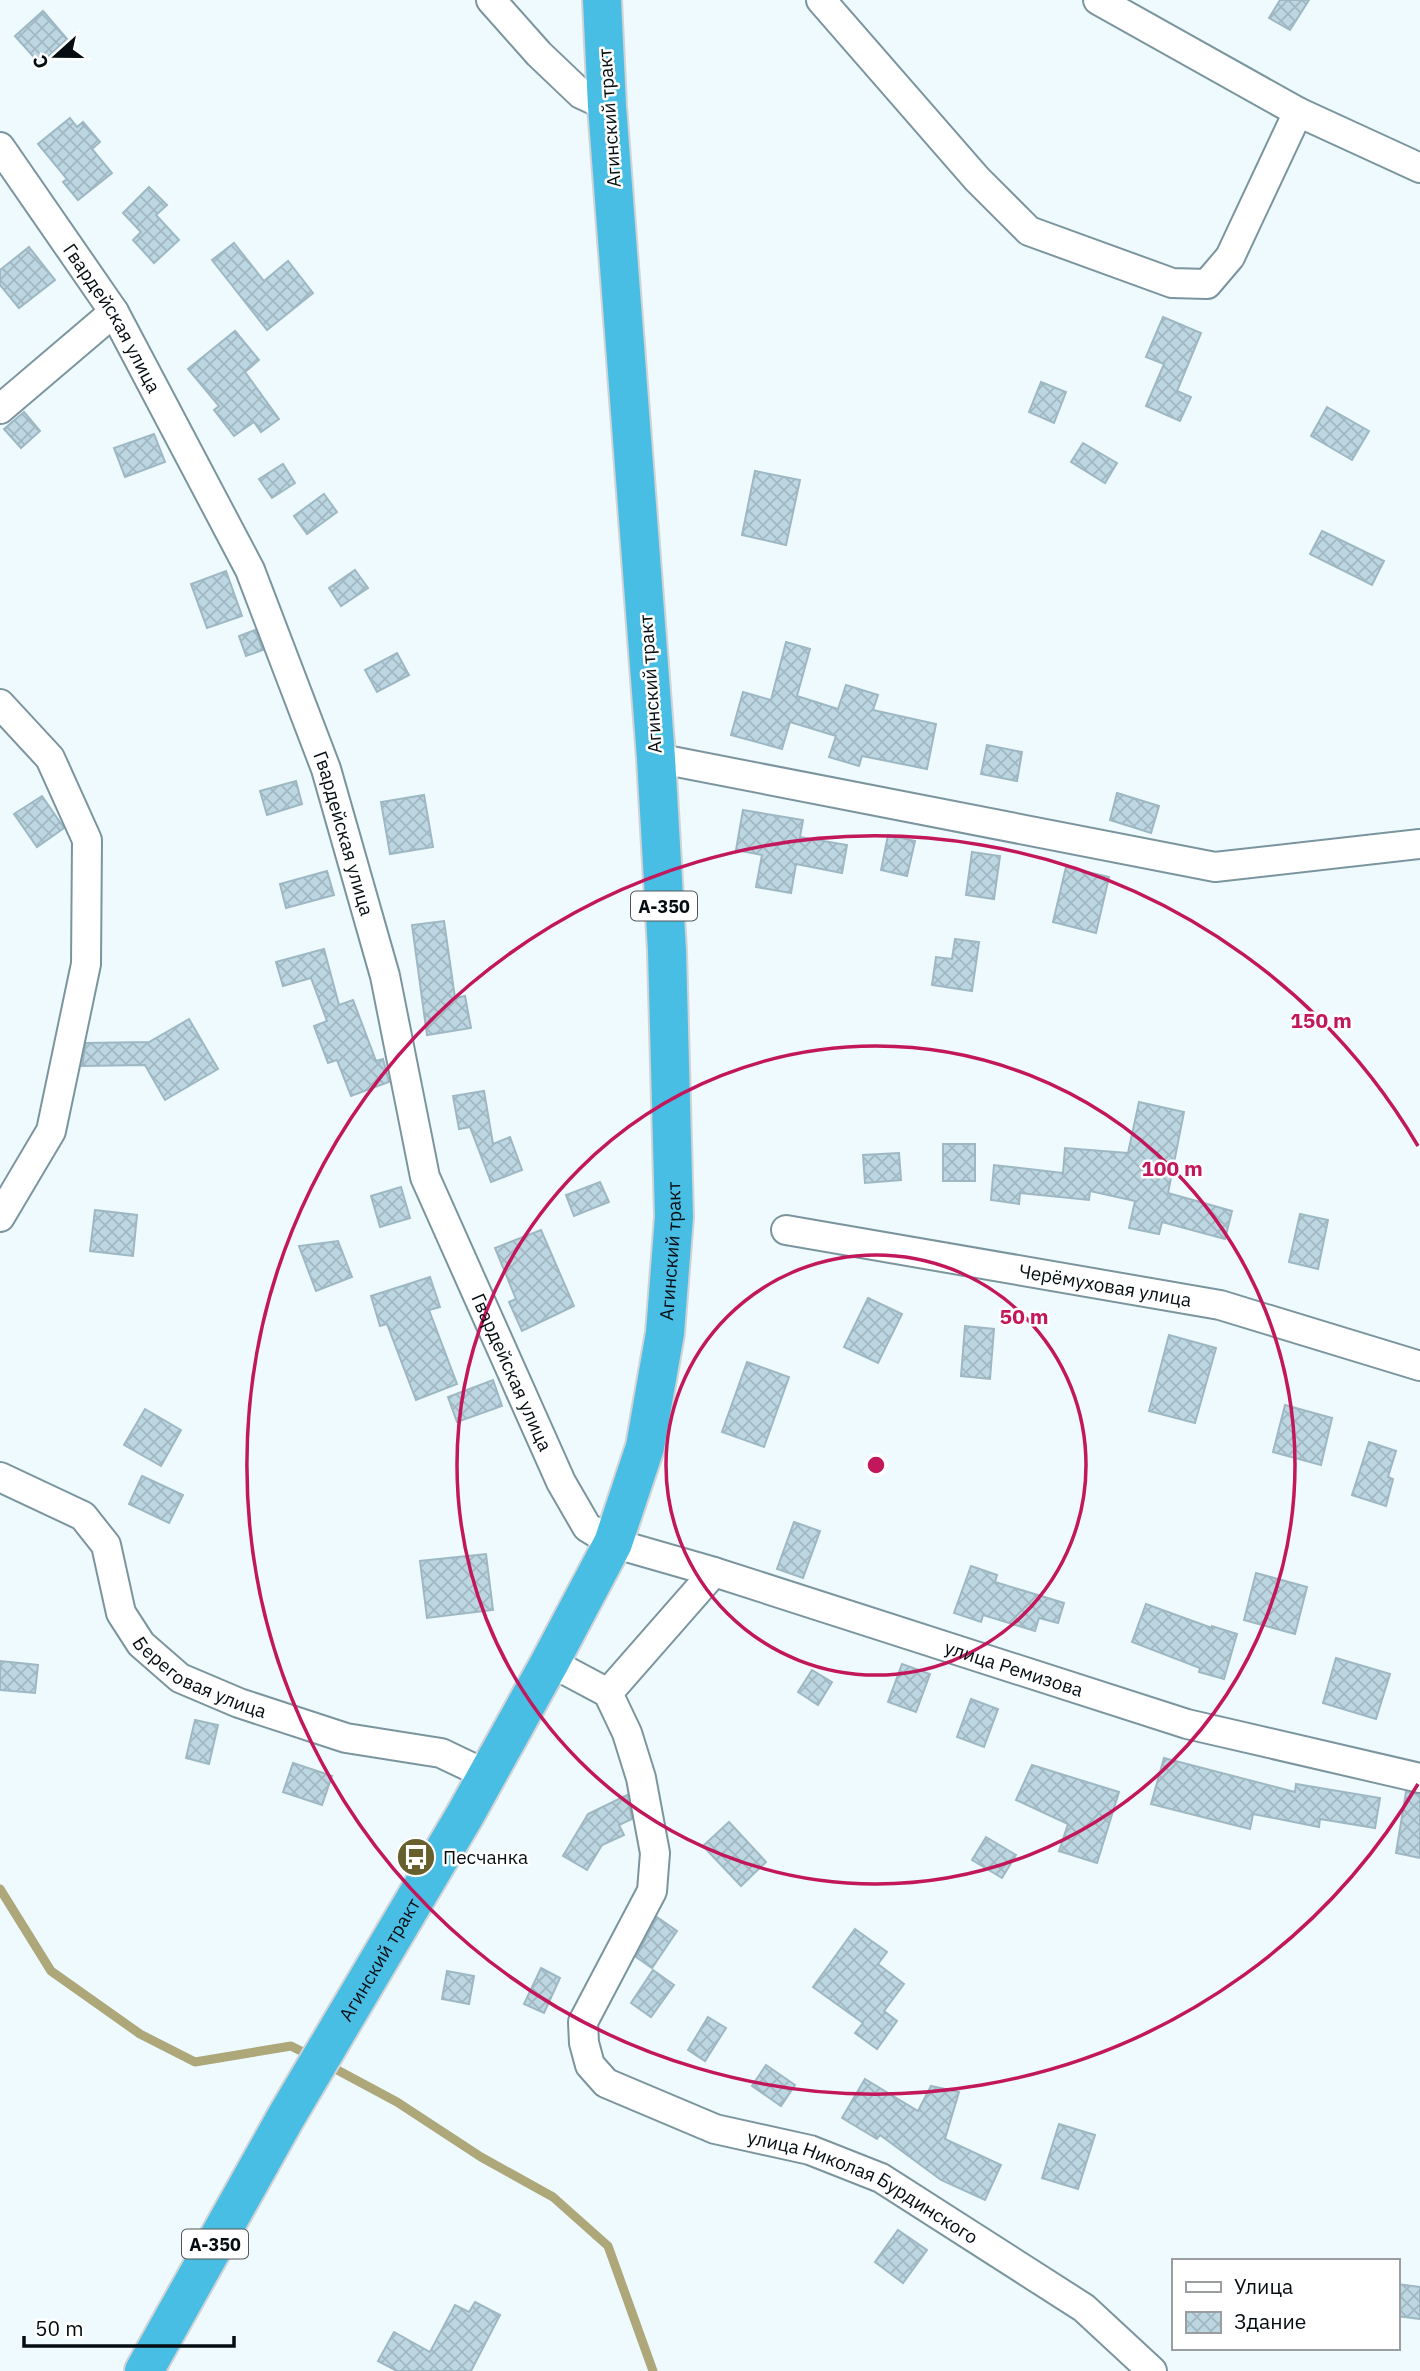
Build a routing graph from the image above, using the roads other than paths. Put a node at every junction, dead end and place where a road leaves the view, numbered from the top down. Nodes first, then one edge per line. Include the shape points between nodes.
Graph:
1 (491, 0) edge
2 (602, 0) edge
3 (821, 0) edge
4 (1098, 0) edge
5 (607, 106) junction
6 (1298, 112) junction
7 (0, 147) edge
8 (1420, 168) edge
9 (114, 312) junction
10 (0, 409) edge
11 (0, 704) edge
12 (656, 758) junction
13 (1420, 844) edge
14 (0, 1217) edge
15 (786, 1230) dead end
16 (1420, 1366) edge
17 (0, 1477) edge
18 (613, 1543) junction
19 (714, 1572) junction
20 (550, 1662) junction
21 (608, 1693) junction
22 (486, 1775) junction
23 (1420, 1778) edge
24 (144, 2371) edge
25 (1153, 2371) edge

1 - 5 street via 581,94
2 - 5 highway, Агинский тракт / А-350
3 - 6 street via 977,179 1029,231 1171,283 1207,284 1230,257
4 - 6 street
5 - 12 highway, Агинский тракт / А-350
6 - 8 street
7 - 9 street, Гвардейская улица
9 - 10 street
9 - 18 street, Гвардейская улица via 250,570 326,769 385,976 425,1177 561,1482 587,1527
11 - 14 street via 50,758 87,839 87,867 86,964 51,1131
12 - 13 street via 1215,867
12 - 18 highway, Агинский тракт / А-350 via 674,1217 665,1333 645,1447
15 - 16 street, Черёмуховая улица via 1220,1305
17 - 22 street, Береговая улица via 83,1516 106,1545 121,1613 141,1644 180,1678 346,1738 441,1753
18 - 19 street, улица Ремизова
18 - 20 highway, Агинский тракт / А-350
19 - 21 street
19 - 23 street, улица Ремизова via 1187,1724
20 - 21 street
20 - 22 highway, Агинский тракт / А-350
21 - 25 street, улица Николая Бурдинского via 641,1779 655,1853 652,1891 583,2022 590,2065 606,2083 715,2129 810,2150 881,2178 1084,2308
22 - 24 highway, Агинский тракт / А-350

